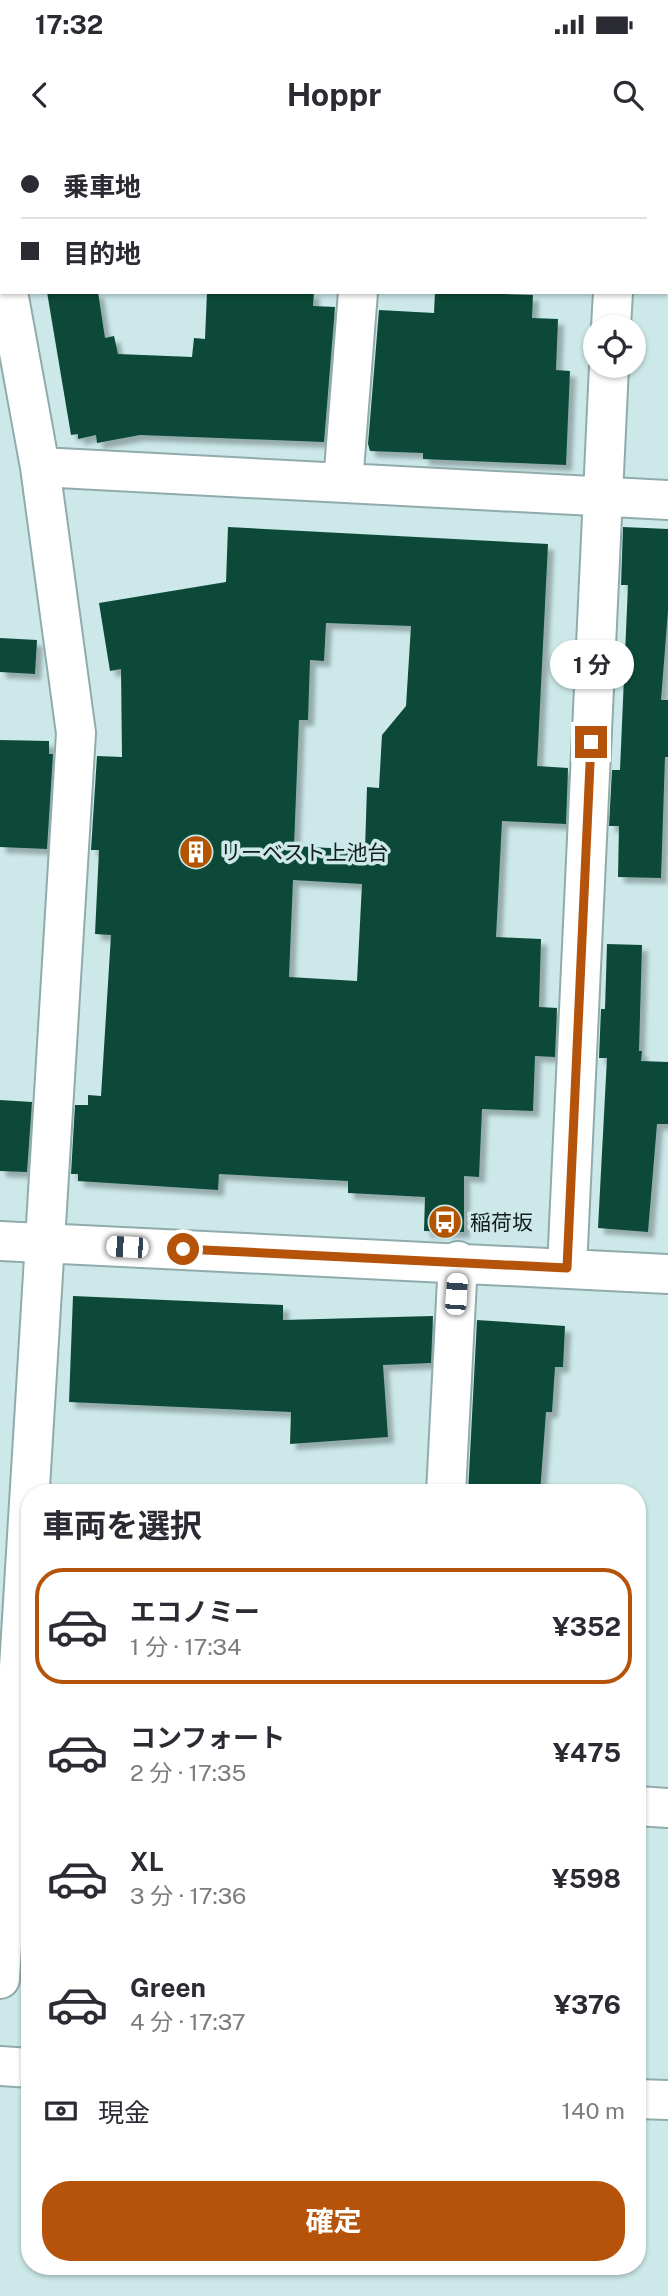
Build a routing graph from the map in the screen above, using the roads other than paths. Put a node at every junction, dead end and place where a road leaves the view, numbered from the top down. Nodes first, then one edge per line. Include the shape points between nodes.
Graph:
1 (8, 294) edge
2 (358, 294) edge
3 (613, 294) edge
4 (612, 315) edge
5 (608, 378) edge
6 (40, 467) junction
7 (343, 483) junction
8 (602, 497) junction
9 (668, 500) edge
10 (0, 1241) edge
11 (45, 1243) junction
12 (458, 1261) junction
13 (567, 1268) junction
14 (668, 1274) edge
15 (30, 1484) edge
16 (446, 1484) edge
17 (21, 1640) edge
18 (13, 1772) edge
19 (646, 1807) edge
20 (668, 1808) edge
21 (0, 1979) edge
22 (0, 2066) edge
23 (21, 2067) edge
24 (646, 2100) edge
25 (668, 2101) edge

1 - 6 street
2 - 7 street
3 - 4 street
5 - 8 street
6 - 7 street
6 - 11 street via 76,733
7 - 8 street
8 - 9 street
8 - 13 street
10 - 11 street
11 - 12 street
11 - 15 street
12 - 13 street
12 - 16 street
13 - 14 street
17 - 18 street
18 - 21 street
19 - 20 street
22 - 23 street
24 - 25 street

